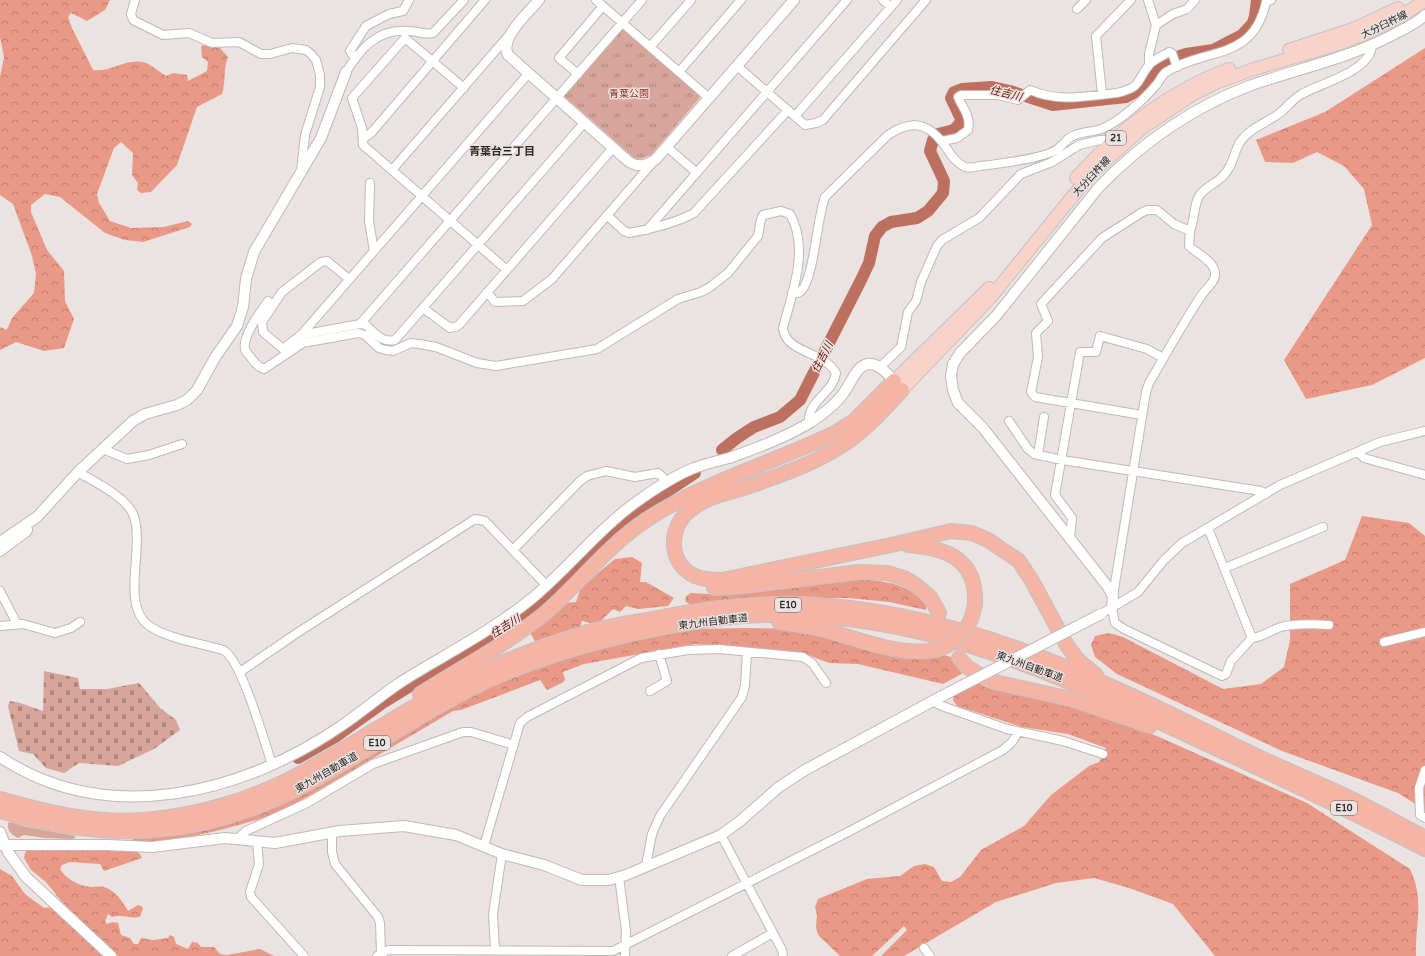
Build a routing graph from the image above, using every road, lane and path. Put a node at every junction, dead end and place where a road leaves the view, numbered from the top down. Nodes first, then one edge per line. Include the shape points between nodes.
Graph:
1 (135, 0) edge
2 (409, 0) edge
3 (464, 0) edge
4 (485, 0) edge
5 (539, 0) edge
6 (596, 0) edge
7 (642, 0) edge
8 (691, 0) edge
9 (741, 0) edge
10 (794, 0) edge
11 (847, 0) edge
12 (883, 0) edge
13 (897, 0) edge
14 (926, 0) edge
15 (1086, 0) edge
16 (1131, 0) edge
17 (1148, 0) edge
18 (1195, 0) edge
19 (1271, 0) edge
20 (1413, 0) edge
21 (1425, 1) edge
22 (603, 6) junction
23 (891, 7) junction
24 (1077, 9) dead end
25 (1425, 15) edge
26 (622, 23) junction
27 (1156, 25) junction
28 (510, 34) junction
29 (1372, 46) junction
30 (650, 47) junction
31 (498, 48) junction
32 (355, 58) junction
33 (511, 58) junction
34 (432, 61) junction
35 (1149, 65) junction
36 (1176, 65) junction
37 (737, 66) junction
38 (346, 72) joint
39 (679, 72) junction
40 (528, 74) junction
41 (578, 74) junction
42 (464, 88) junction
43 (767, 92) junction
44 (1102, 94) junction
45 (556, 98) junction
46 (709, 98) junction
47 (788, 110) junction
48 (795, 116) junction
49 (584, 123) junction
50 (363, 139) junction
51 (941, 140) junction
52 (1118, 142) junction
53 (666, 147) junction
54 (613, 148) junction
55 (656, 159) junction
56 (628, 161) junction
57 (392, 170) junction
58 (697, 173) junction
59 (301, 174) junction
60 (643, 174) junction
61 (370, 183) dead end
62 (421, 197) junction
63 (607, 216) junction
64 (450, 221) junction
65 (647, 230) junction
66 (1190, 231) junction
67 (478, 245) junction
68 (374, 251) junction
69 (507, 270) junction
70 (349, 279) junction
71 (487, 292) junction
72 (792, 293) junction
73 (268, 301) dead end
74 (423, 308) junction
75 (360, 324) junction
76 (301, 335) junction
77 (1163, 358) junction
78 (880, 368) junction
79 (898, 386) junction
80 (1070, 404) junction
81 (1142, 415) junction
82 (1044, 417) dead end
83 (1009, 421) dead end
84 (809, 423) junction
85 (1425, 431) edge
86 (182, 444) dead end
87 (103, 449) junction
88 (1358, 452) junction
89 (1038, 455) junction
90 (1062, 460) junction
91 (78, 472) junction
92 (1134, 472) junction
93 (1425, 475) edge
94 (668, 482) junction
95 (720, 483) junction
96 (1266, 494) junction
97 (26, 525) junction
98 (1323, 527) dead end
99 (1208, 528) junction
100 (1070, 537) junction
101 (0, 542) edge
102 (896, 544) junction
103 (513, 550) junction
104 (0, 552) edge
105 (1225, 568) junction
106 (547, 586) junction
107 (0, 591) edge
108 (1113, 596) junction
109 (1112, 608) junction
110 (939, 613) dead end
111 (1101, 614) joint
112 (726, 618) junction
113 (80, 622) dead end
114 (17, 624) junction
115 (1329, 625) dead end
116 (0, 626) edge
117 (1425, 632) edge
118 (1252, 638) junction
119 (1384, 642) dead end
120 (747, 652) junction
121 (659, 654) junction
122 (959, 658) dead end
123 (240, 672) junction
124 (826, 683) dead end
125 (1110, 686) junction
126 (650, 691) dead end
127 (932, 701) junction
128 (1018, 732) junction
129 (514, 745) junction
130 (1103, 754) dead end
131 (0, 758) edge
132 (272, 764) junction
133 (1261, 766) junction
134 (312, 767) junction
135 (1425, 770) edge
136 (0, 799) edge
137 (0, 811) edge
138 (23, 812) junction
139 (1425, 818) edge
140 (0, 832) edge
141 (332, 832) junction
142 (721, 835) junction
143 (238, 838) junction
144 (1425, 838) edge
145 (257, 841) junction
146 (3, 845) edge
147 (484, 846) junction
148 (1425, 849) edge
149 (502, 854) junction
150 (646, 866) junction
151 (619, 877) junction
152 (747, 884) junction
153 (773, 934) junction
154 (625, 945) junction
155 (924, 948) dead end
156 (495, 950) junction
157 (533, 953) edge
158 (379, 954) edge
159 (111, 956) edge
160 (304, 956) edge
161 (544, 956) edge
162 (625, 956) edge
163 (732, 956) edge
164 (783, 956) edge
165 (930, 956) edge

1 - 59 street via 131,14 133,20 163,35 189,33 212,43 239,42 261,54 292,48 306,50 313,56 320,75 320,87 305,135
2 - 32 street via 403,11 389,14 366,26 350,52
3 - 32 street via 433,33 404,30 386,32 370,41
4 - 34 street
5 - 28 street
6 - 22 street
7 - 26 street
8 - 30 street
9 - 39 street
10 - 37 street
11 - 43 street
12 - 23 street
13 - 23 street
14 - 48 street via 823,120 805,125
15 - 24 street
16 - 44 street via 1096,36
17 - 27 street
18 - 27 street via 1186,9 1172,14
19 - 36 street via 1266,2 1256,28 1239,44 1220,53
20 - 52 main road, 大分臼杵線 / 21 via 1353,29 1213,75 1150,110
21 - 52 main road, 大分臼杵線 / 21 via 1362,35 1218,82 1192,95
22 - 26 street
22 - 41 street via 559,58
23 - 48 street
25 - 29 street
26 - 30 street
26 - 41 street
27 - 35 street
28 - 31 street
28 - 33 street via 505,45
29 - 66 street via 1369,56 1360,64 1332,82 1303,93 1277,115 1246,135 1240,142 1231,166 1200,195
29 - 100 street via 1249,86 1179,120 1160,134 1099,187 996,316 956,359 951,376 958,403 983,428
30 - 39 street
31 - 33 street
31 - 42 street
32 - 38 street
33 - 40 street
34 - 42 street
34 - 50 street via 372,132
34 - 50 street via 405,38 395,49 352,98
35 - 36 street via 1169,52 1172,53
35 - 44 street via 1139,82 1132,87 1125,91
36 - 51 street via 1122,117 1097,131 1073,135 1056,150 1042,155 965,167 954,158
37 - 43 street
37 - 46 street
38 - 59 street via 325,130
39 - 46 street
40 - 45 street
40 - 62 street
41 - 45 street
42 - 57 street
43 - 47 street
43 - 58 street
44 - 51 street via 1058,98 1030,90 1019,99 1013,100 989,94 961,95 958,97 970,122 968,130 957,138
45 - 49 street
45 - 64 street
46 - 53 street
47 - 48 street
47 - 65 street via 694,213
49 - 54 street
49 - 67 street
50 - 57 street via 363,145
51 - 72 street via 927,128 916,125 898,128 882,140 825,197 820,209 808,276 802,291
52 - 78 street via 1100,140 1079,145 1052,162 1021,174 979,218 942,240 921,282 916,301 908,312 900,347
52 - 79 main road, 大分臼杵線 / 21 via 991,297
53 - 55 street
53 - 58 street
54 - 56 street
54 - 69 street
55 - 56 street via 644,166
55 - 60 street
56 - 60 street
57 - 62 street
58 - 65 street
59 - 87 street via 256,248 246,279 239,320 197,390 177,405 139,417
60 - 63 street
61 - 68 street via 369,221
62 - 64 street
62 - 68 street
63 - 65 street via 629,233
63 - 71 street via 552,279 523,301 495,302
64 - 67 street
64 - 75 street
66 - 77 street via 1188,246 1212,264 1214,279 1205,289
66 - 80 street via 1174,224 1157,210 1140,213 1102,238 1041,304 1048,321 1036,333 1038,357 1031,392 1035,397
67 - 69 street
67 - 74 street
68 - 70 street
69 - 71 street
70 - 76 street
70 - 76 street via 325,260 277,297 262,322 263,332 283,349
71 - 74 street via 458,326 450,328
72 - 73 street via 798,267 799,239 790,214 780,211 763,215 758,236 728,273 701,292 678,300 597,350 496,366 477,363 436,347 419,344 411,343 393,351 386,350 358,333 303,343 264,369 258,366 246,351 245,345 250,330
72 - 84 street via 783,328 784,335 790,344 821,358 833,367 836,373 831,388 811,408
74 - 75 street via 395,340 388,342 382,340 366,325
75 - 76 street
77 - 80 street via 1147,349 1100,336 1096,352 1080,352
77 - 81 street via 1149,383
78 - 79 street
78 - 84 street via 870,364 862,366 841,397
79 - 95 highway via 835,433
79 - 102 highway via 869,423 846,443 824,457 707,500 679,521 674,534 677,557 686,570 702,578 715,580
80 - 81 street
80 - 90 street
81 - 92 street
82 - 89 street
83 - 89 street via 1028,449
84 - 94 street via 741,453 693,468
85 - 88 street via 1380,442
86 - 87 street via 127,459
87 - 91 street
88 - 93 street via 1364,458
88 - 96 street via 1286,482
89 - 90 street
90 - 92 street
90 - 100 street via 1055,495 1072,518
91 - 97 street via 46,508
91 - 123 street via 126,503 133,514 137,556 135,599 142,619 159,632 226,651
92 - 96 street
92 - 108 street
94 - 103 street via 658,473 635,477 606,471 587,476
94 - 106 street via 638,501 606,527
95 - 110 highway via 678,508 665,532 664,547 668,560 675,572 690,584 715,589 860,572 887,573 906,579 917,586 930,597
95 - 134 highway via 646,521 617,543 545,613 406,702
96 - 99 street
97 - 101 street
97 - 104 street via 27,532
98 - 105 street
99 - 105 street
99 - 109 street via 1175,549 1138,592
100 - 108 street
102 - 112 highway, bridge via 924,546 953,555 965,566 973,580 975,604 971,621 961,636 951,643 936,650 920,652 902,650 819,628
102 - 125 highway via 951,531 972,533 1005,550 1019,561 1032,580 1066,644 1077,659
103 - 106 street
103 - 123 street via 485,521 475,519
105 - 118 street
106 - 132 street via 500,622 400,683 341,726
107 - 114 street
108 - 109 street
109 - 111 street
109 - 118 street via 1115,623 1124,629 1222,676 1226,674 1231,661
111 - 127 street, bridge
112 - 133 highway, 東九州自動車道 / E10 via 823,616 877,622 927,633 997,654 1057,676
112 - 138 highway, 東九州自動車道 / E10 via 626,635 542,658 487,681 429,711 303,786 219,820 156,831 124,832 58,826
113 - 114 street via 55,633
114 - 116 street
115 - 118 street via 1287,626 1277,628 1259,638
117 - 119 street
120 - 121 street via 698,649
120 - 124 street via 803,657 812,664
120 - 150 street via 742,697 660,816 652,834
121 - 126 street via 667,681
121 - 129 street via 641,658 523,720
122 - 133 highway via 967,667 990,681 1071,699
123 - 132 street
125 - 133 highway, 東九州自動車道 / E10
125 - 134 highway, 東九州自動車道 / E10 via 1046,658 990,640 915,619 871,610 827,605 719,608 586,632 533,650 480,672 427,699
127 - 128 street
127 - 142 street via 779,786
128 - 130 street via 1063,741
128 - 152 street via 1003,750
129 - 143 street via 471,732 462,732 373,764 307,803 246,831
129 - 147 street
131 - 132 street via 32,776 59,786 92,794 130,797 198,790
133 - 144 highway, 東九州自動車道 / E10 via 1337,792
133 - 148 highway, 東九州自動車道 / E10
134 - 138 highway, 東九州自動車道 / E10 via 280,784 247,797 177,816 138,820
135 - 139 street via 1419,795 1420,815
136 - 138 highway, 東九州自動車道 / E10
137 - 138 highway, 東九州自動車道 / E10
140 - 146 street
141 - 145 street via 280,842
141 - 147 street via 410,826 456,835
141 - 158 street via 332,857 335,864 378,916
142 - 150 street
142 - 152 street
143 - 145 street
143 - 146 street via 218,838 152,847
145 - 160 street via 259,864 251,897
146 - 159 street via 28,880
147 - 149 street
149 - 151 street via 544,865 582,880 595,881
149 - 156 street via 494,914
150 - 151 street
151 - 154 street
152 - 153 street
152 - 154 street
153 - 163 street
153 - 164 street
154 - 157 street via 608,952
154 - 162 street
155 - 165 street
156 - 157 street
156 - 158 street via 391,950
157 - 161 street

